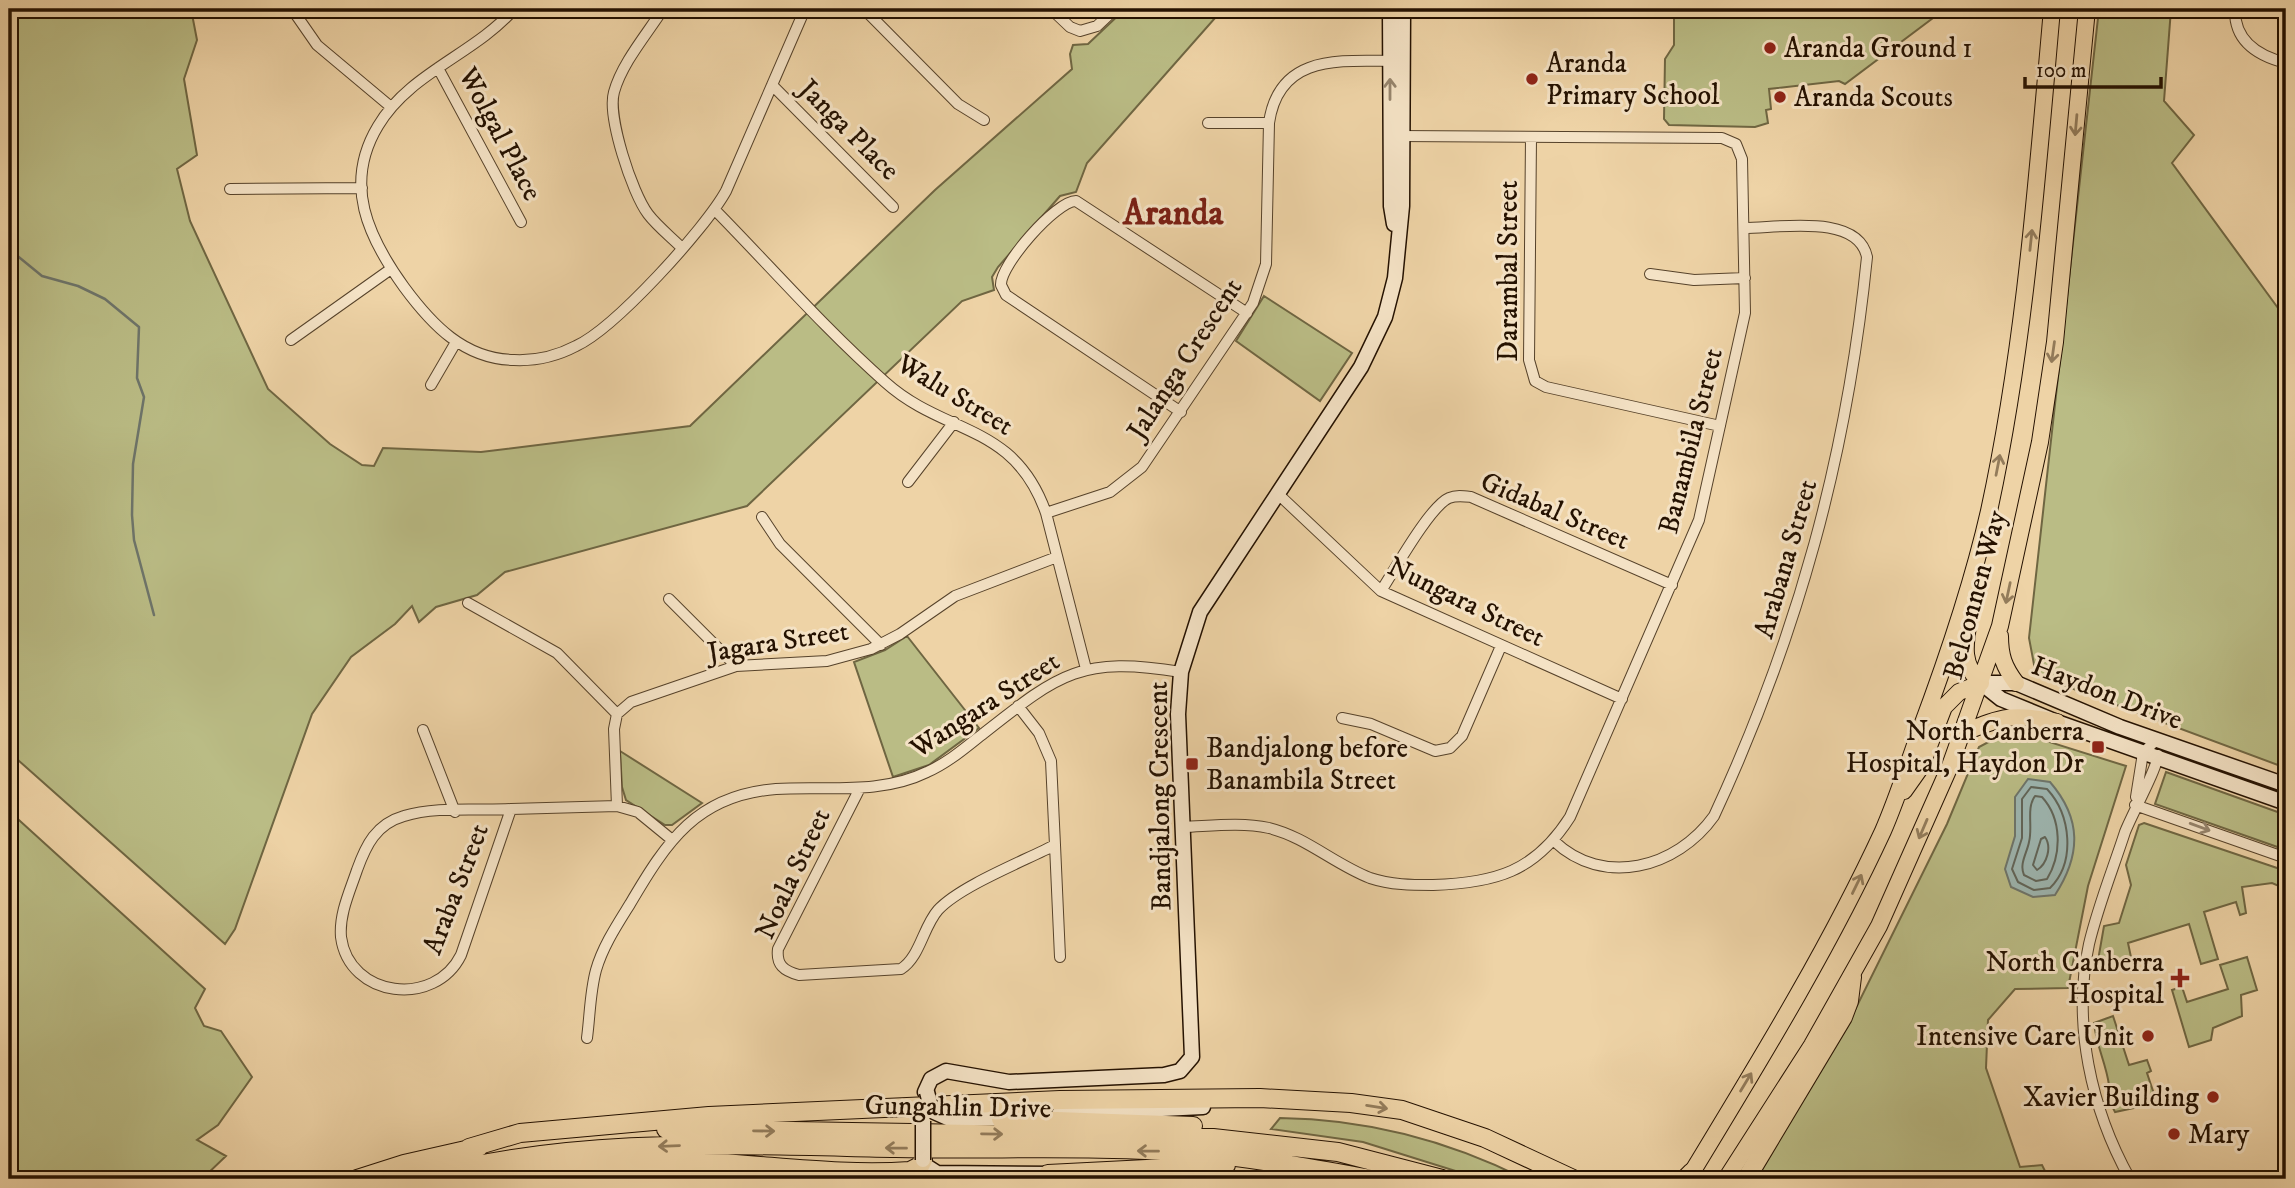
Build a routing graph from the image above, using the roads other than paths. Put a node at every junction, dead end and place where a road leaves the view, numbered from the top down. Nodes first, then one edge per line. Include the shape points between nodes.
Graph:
1 (292, 9) edge
2 (514, 9) edge
3 (663, 9) edge
4 (805, 9) edge
5 (864, 9) edge
6 (1051, 9) edge
7 (1115, 9) edge
8 (1390, 9) edge
9 (1403, 9) edge
10 (2052, 9) edge
11 (2087, 9) edge
12 (2235, 9) edge
13 (1397, 61) junction
14 (2286, 62) edge
15 (438, 68) junction
16 (772, 85) junction
17 (391, 107) junction
18 (984, 120) dead end
19 (1208, 123) dead end
20 (1269, 123) junction
21 (1397, 136) junction
22 (1531, 137) junction
23 (362, 188) junction
24 (230, 189) dead end
25 (893, 207) dead end
26 (715, 210) junction
27 (521, 222) dead end
28 (1744, 228) junction
29 (682, 248) junction
30 (391, 269) junction
31 (1650, 274) dead end
32 (1745, 278) junction
33 (1247, 313) junction
34 (291, 340) dead end
35 (456, 342) junction
36 (431, 385) dead end
37 (1181, 412) junction
38 (954, 422) junction
39 (1720, 426) junction
40 (908, 482) dead end
41 (1277, 493) junction
42 (1046, 513) junction
43 (762, 516) dead end
44 (1057, 557) junction
45 (1971, 582) junction
46 (1672, 585) junction
47 (1381, 591) junction
48 (669, 600) dead end
49 (468, 603) dead end
50 (2000, 626) junction
51 (881, 645) junction
52 (1501, 646) junction
53 (736, 666) junction
54 (1086, 669) junction
55 (1181, 672) junction
56 (1981, 683) junction
57 (2016, 684) junction
58 (1622, 699) junction
59 (1018, 706) junction
60 (617, 714) junction
61 (1342, 718) dead end
62 (2057, 722) junction
63 (422, 730) dead end
64 (1963, 733) junction
65 (2156, 740) junction
66 (2143, 753) junction
67 (2158, 759) junction
68 (2286, 785) edge
69 (860, 788) junction
70 (2286, 803) edge
71 (2135, 804) junction
72 (617, 806) junction
73 (511, 809) junction
74 (1891, 810) junction
75 (455, 811) junction
76 (1183, 827) junction
77 (671, 839) junction
78 (1554, 841) junction
79 (1055, 845) junction
80 (2286, 858) edge
81 (1060, 957) dead end
82 (1852, 977) junction
83 (587, 1038) dead end
84 (1309, 1100) junction
85 (926, 1115) junction
86 (1001, 1119) junction
87 (469, 1149) junction
88 (1338, 1152) junction
89 (923, 1160) junction
90 (718, 1162) junction
91 (1282, 1164) junction
92 (1048, 1174) junction
93 (1555, 1175) edge
94 (1688, 1177) edge
95 (357, 1179) edge
96 (417, 1179) edge
97 (477, 1179) edge
98 (898, 1179) edge
99 (1226, 1179) edge
100 (1371, 1179) edge
101 (1442, 1179) edge
102 (1573, 1179) edge
103 (1726, 1179) edge
104 (1746, 1179) edge
105 (2130, 1179) edge

1 - 17 street via 317,45
2 - 15 street
3 - 29 street via 621,75 611,106 640,202
4 - 16 street
5 - 18 street via 958,104
6 - 7 street via 1080,31 1097,26
8 - 13 street, Bandjalong Crescent
9 - 13 street, Bandjalong Crescent
45 -> 10 main road, Belconnen Way via 1998,463 2019,338
11 -> 50 main road, Belconnen Way via 2040,442
12 - 14 street via 2245,43 2264,57
13 - 20 street, Jalanga Crescent via 1332,61 1301,71 1276,97
13 - 21 street, Bandjalong Crescent
15 - 17 street
15 - 27 street, Wolgal Place
16 - 25 street, Janga Place
16 - 26 street
17 - 23 street via 368,146
19 - 20 street
20 - 33 street, Jalanga Crescent via 1266,264
21 - 22 street, Banambila Street
21 - 41 street, Bandjalong Crescent via 1391,206 1397,237 1389,304 1375,343
22 - 28 street, Banambila Street via 1729,140 1742,152
22 - 39 street, Darambal Street via 1529,360 1535,381
23 - 24 street
23 - 30 street via 370,231
26 - 29 street
26 - 38 street, Walu Street via 883,380 909,401
28 - 32 street, Banambila Street
28 - 78 street, Arabana Street via 1840,228 1860,239 1867,257 1848,410 1802,593 1764,701 1729,784 1703,831 1674,854 1628,867 1591,864
29 - 35 street via 611,321 577,346 546,357 514,360 493,358
30 - 34 street
30 - 35 street via 425,315
31 - 32 street via 1694,280
32 - 39 street, Banambila Street via 1745,313
33 - 37 street, Jalanga Crescent
33 - 37 street via 1076,201 1057,208 1005,266 1001,285 1006,295
35 - 36 street
37 - 42 street, Jalanga Crescent via 1127,481 1091,501
38 - 40 street
38 - 42 street, Walu Street via 997,444 1014,459 1034,484
39 - 46 street, Banambila Street via 1699,520
41 - 47 street, Nungara Street
41 - 55 street, Bandjalong Crescent via 1200,612
42 - 44 street, Walu Street
43 - 51 street via 780,544
44 - 51 street, Jagara Street via 955,596
44 - 54 street, Walu Street
45 - 56 main road via 1964,642 1973,676
45 - 74 main road, Belconnen Way
46 - 47 street, Gidabal Street via 1479,500 1457,496 1434,510
46 - 58 street, Banambila Street
47 - 52 street, Nungara Street
48 - 53 street
49 - 60 street via 549,648
50 - 56 main road, Belconnen Way
50 - 57 main road via 2000,653
51 - 53 street, Jagara Street via 827,661
52 - 58 street, Nungara Street
52 - 61 street via 1462,736 1450,748 1435,751 1371,724
53 - 60 street, Jagara Street via 631,702
54 - 55 street, Wangara Street via 1125,665
54 - 59 street, Wangara Street via 1048,684
55 - 76 street, Bandjalong Crescent via 1178,714
56 - 57 street, Haydon Drive
56 - 62 street, Haydon Drive via 1994,695
56 - 64 main road, Belconnen Way
56 - 74 main road via 1959,692 1944,707 1921,767
57 - 65 street, Haydon Drive
58 - 78 street, Banambila Street via 1570,817
59 - 69 street, Wangara Street via 926,773 886,786
59 - 79 street via 1039,733 1051,761
60 - 72 street
62 - 64 main road via 2016,715
62 - 66 street, Haydon Drive
63 - 75 street
64 -> 82 main road, Belconnen Way via 1892,899
65 - 66 street
65 - 67 street
65 - 68 street, Haydon Drive
66 - 67 street, Haydon Drive
66 - 71 street
67 - 70 street, Haydon Drive
67 - 71 street
69 - 77 street, Wangara Street via 778,789 734,797 704,811
69 - 79 street, Noala Street via 778,948 778,960 787,972 901,969 945,903
71 -> 80 street
71 - 105 street via 2095,922 2083,987 2093,1087 2105,1127
72 - 73 street, Araba Street
72 - 77 street, Araba Street via 638,813
73 - 75 street, Araba Street
73 - 75 street, Araba Street via 458,961 432,984 404,991 383,988 355,968 341,940 344,908 364,849 377,831 403,816
94 -> 74 main road, Belconnen Way via 1793,1006 1840,920
76 - 78 street, Banambila Street via 1268,828 1296,837 1369,877 1409,886 1495,879 1523,866
76 - 85 street, Bandjalong Crescent, bridge via 1193,1048 1186,1067 1164,1075 1009,1082 946,1071 933,1077 926,1090
77 - 83 street, Wangara Street via 599,960
79 - 81 street
82 - 103 main road, Belconnen Way
82 - 104 highway via 1843,1017
84 - 86 street
84 - 87 highway via 1060,1100 709,1116 520,1133
84 -> 93 highway via 1402,1111 1445,1123
85 - 86 street
85 - 89 street, Bandjalong Crescent, bridge
86 - 88 highway via 1187,1126 1304,1139
87 -> 88 highway, Gungahlin Drive via 568,1133 655,1129 1177,1137 1251,1140
87 - 95 highway
88 - 101 highway, Gungahlin Drive
89 - 90 highway via 910,1171 846,1172
89 - 92 street via 937,1173
90 - 97 highway via 589,1164
90 - 98 highway via 819,1176
91 - 92 highway
91 -> 96 highway, Gungahlin Drive via 1163,1152 686,1146 539,1154
91 - 100 highway, Gungahlin Drive
92 - 99 street
93 - 102 highway

